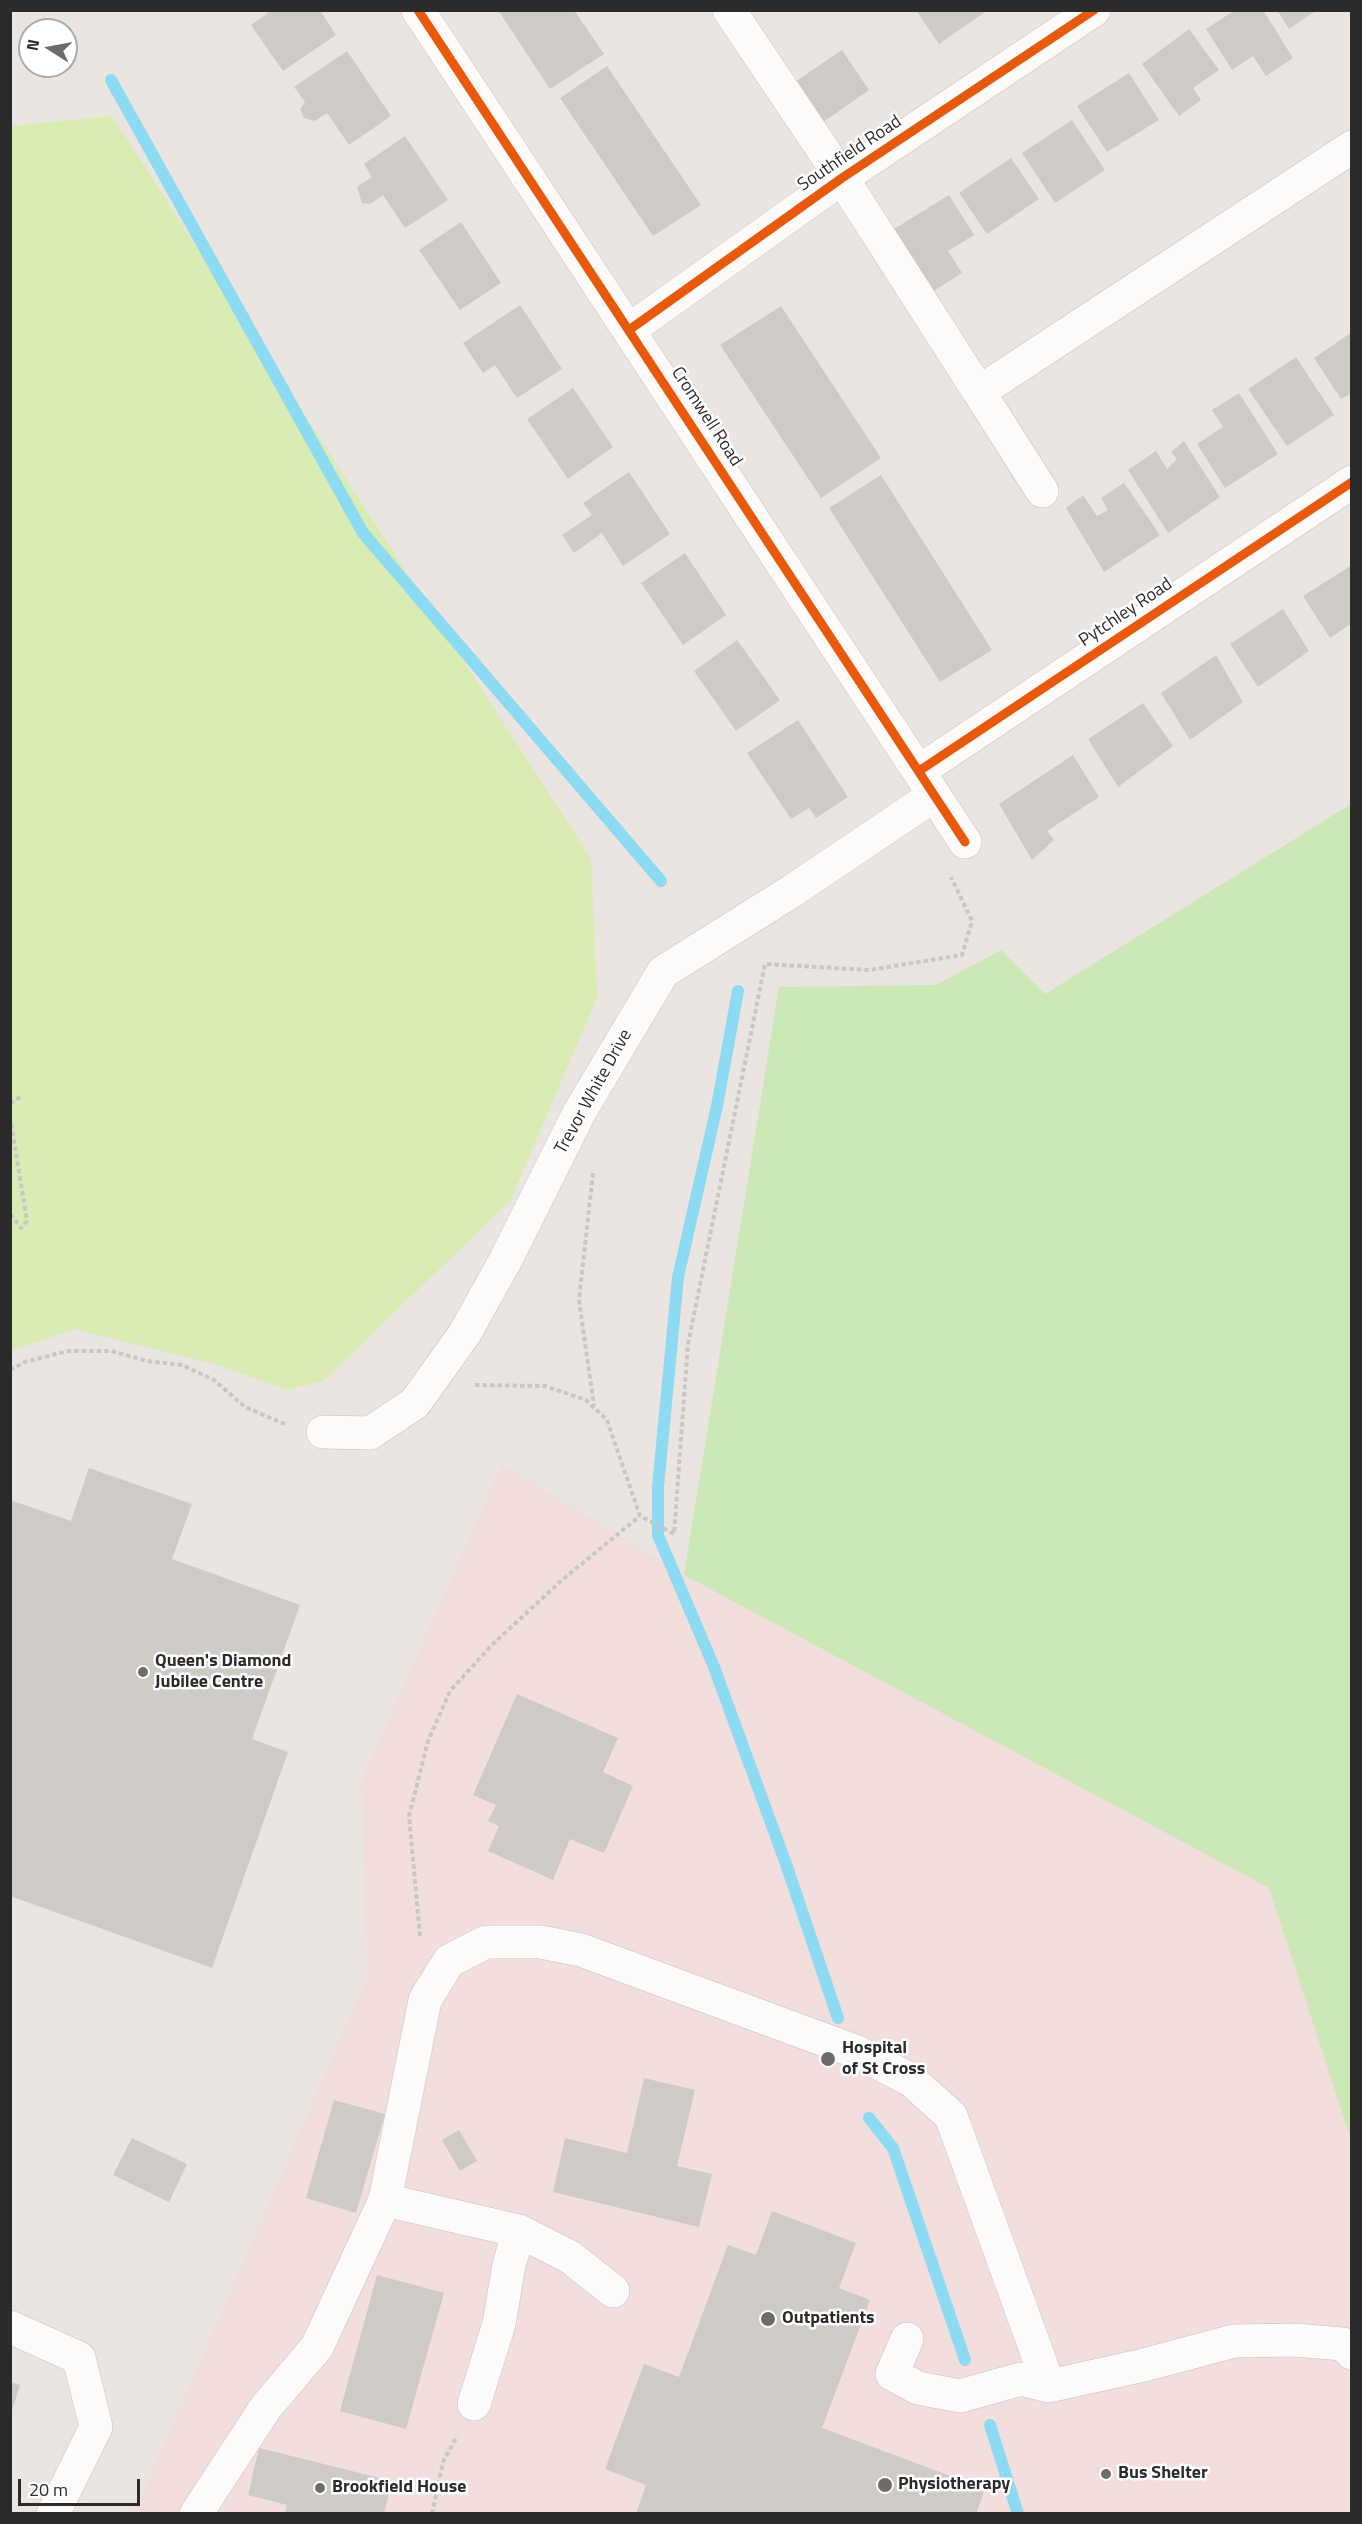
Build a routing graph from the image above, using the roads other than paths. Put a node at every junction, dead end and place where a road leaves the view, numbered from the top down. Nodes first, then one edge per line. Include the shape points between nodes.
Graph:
1 (418, 10) edge
2 (729, 10) edge
3 (1094, 10) edge
4 (1352, 147) edge
5 (842, 178) junction
6 (629, 330) junction
7 (980, 392) junction
8 (1352, 482) edge
9 (1042, 491) dead end
10 (926, 783) junction
11 (965, 842) road end
12 (323, 1432) road end
13 (385, 2199) junction
14 (519, 2231) junction
15 (613, 2291) dead end
16 (10, 2327) edge
17 (907, 2339) dead end
18 (1352, 2353) edge
19 (1049, 2386) junction
20 (474, 2404) road end
21 (53, 2514) edge
22 (196, 2514) edge

1 - 6 street, Cromwell Road
2 - 5 street
3 - 5 street, Southfield Road
4 - 7 street
5 - 6 street, Southfield Road
5 - 7 street
6 - 10 street, Cromwell Road
7 - 9 street
8 - 10 street, Pytchley Road
10 - 11 street, Cromwell Road
10 - 12 street, Trevor White Drive via 792,891 663,972 579,1113 465,1333 415,1403 370,1433
13 - 14 street
13 - 19 street via 425,2000 449,1961 486,1942 542,1942 581,1950 857,2052 911,2080 951,2116
13 - 22 street via 316,2347 266,2407
14 - 15 street via 570,2257
14 - 20 street via 499,2324
16 - 21 street via 79,2358 96,2427
17 - 19 street via 891,2373 918,2388 960,2396 1022,2379
18 - 19 street via 1343,2344 1234,2341

